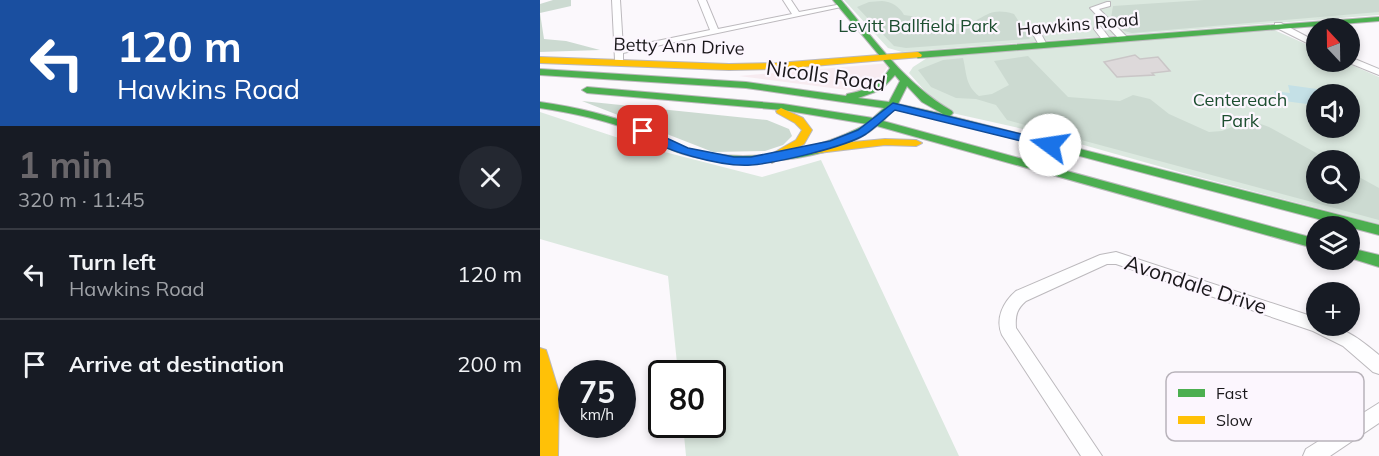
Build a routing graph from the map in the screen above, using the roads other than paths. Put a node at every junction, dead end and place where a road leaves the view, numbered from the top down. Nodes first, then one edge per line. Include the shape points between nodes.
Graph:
1 (616, 0) edge
2 (702, 0) edge
3 (787, 0) edge
4 (840, 3) edge
5 (1107, 4) dead end
6 (797, 15) junction
7 (1379, 18) edge
8 (1278, 25) junction
9 (715, 32) junction
10 (1122, 38) junction
11 (1306, 39) edge
12 (968, 51) junction
13 (619, 57) junction
14 (540, 60) edge
15 (1360, 64) edge
16 (895, 67) junction
17 (540, 72) edge
18 (1379, 72) edge
19 (574, 89) dead end
20 (840, 97) junction
21 (540, 105) edge
22 (764, 105) junction
23 (893, 106) junction
24 (876, 122) junction
25 (972, 124) junction
26 (969, 148) junction
27 (810, 150) junction
28 (772, 159) junction
29 (1379, 230) edge
30 (1306, 241) edge
31 (1360, 256) edge
32 (1379, 261) edge
33 (1306, 321) edge
34 (1339, 336) edge
35 (540, 356) edge
36 (1379, 366) edge
37 (1379, 412) edge
38 (1364, 422) edge
39 (1336, 441) edge
40 (548, 456) edge
41 (1092, 456) edge
42 (1313, 456) edge

1 - 13 street
2 - 9 street
3 - 6 street
4 - 6 street
4 - 16 main road
5 - 10 street via 1094,8
6 - 9 street
7 - 8 main road, Hawkins Road
8 - 10 main road, Hawkins Road
8 - 11 street
9 - 13 street
10 - 12 main road, Hawkins Road via 1103,34 1040,39
12 - 16 main road, Hawkins Road
12 - 16 main road via 913,69
13 - 14 main road, Betty Ann Drive
13 - 16 main road, Betty Ann Drive via 748,68
15 - 18 street
16 - 20 main road via 881,90
16 - 23 main road via 904,85
16 - 25 main road via 936,108
17 - 20 main road, Nicolls Road via 746,85
19 - 22 main road, Nicolls Road
20 - 23 main road, Nicolls Road
21 - 28 main road via 614,121 685,152 734,160
22 - 24 main road, Nicolls Road
22 - 28 main road via 799,117 806,127 802,141
23 - 24 main road
23 - 25 main road, Nicolls Road
24 - 26 main road, Nicolls Road
24 - 27 main road via 862,132
25 - 29 main road, Nicolls Road
26 - 27 main road via 885,142
26 - 30 main road, Nicolls Road
27 - 28 main road
31 - 32 main road
33 - 41 street, Avondale Drive via 1116,258 1105,259 1021,296 1010,305 1006,316 1008,330
34 - 36 street, Avondale Drive
35 - 40 main road via 550,393
37 - 38 street
39 - 42 street

